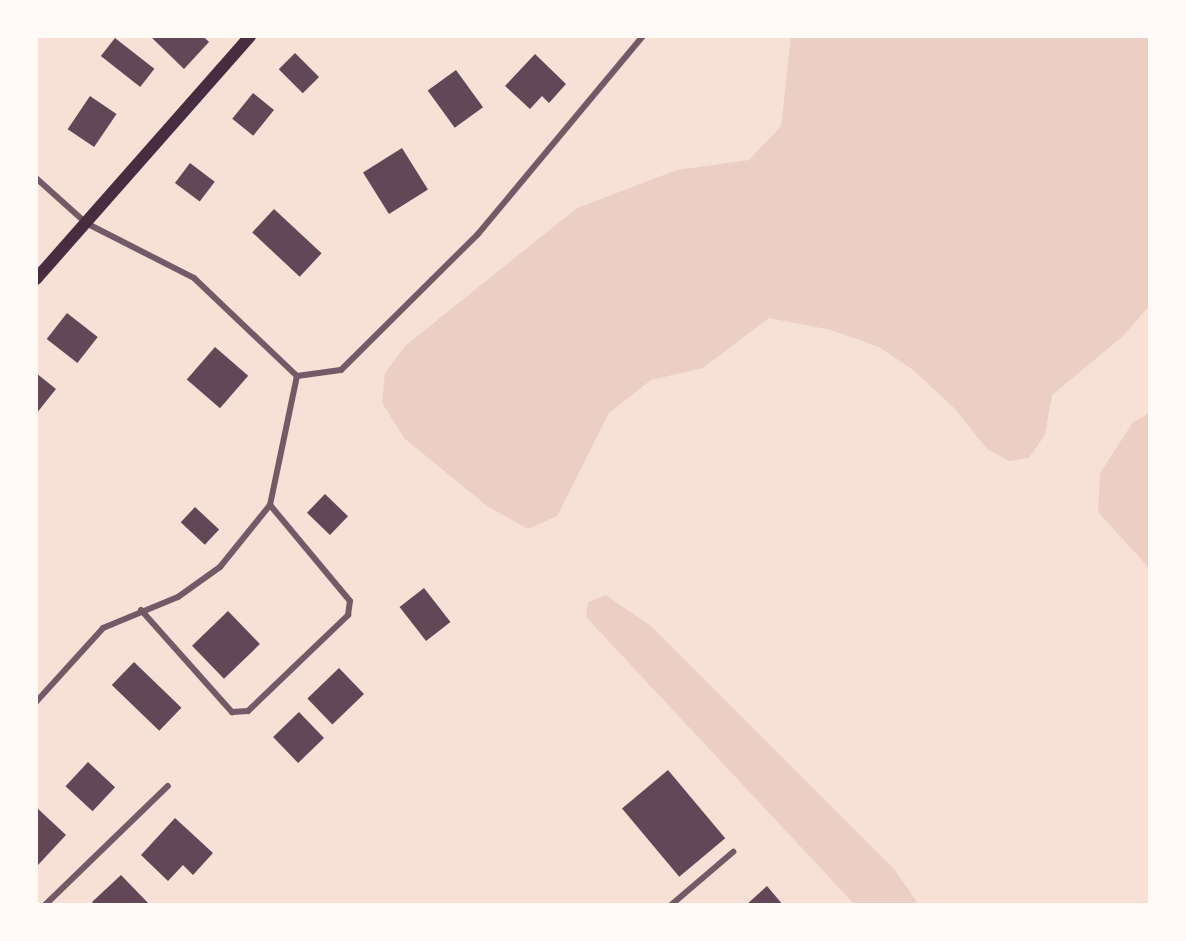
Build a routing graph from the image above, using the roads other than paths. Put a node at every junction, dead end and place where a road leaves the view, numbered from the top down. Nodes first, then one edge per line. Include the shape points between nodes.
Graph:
1 (250, 36) edge
2 (643, 36) edge
3 (36, 178) edge
4 (86, 223) junction
5 (36, 279) edge
6 (297, 376) junction
7 (270, 505) junction
8 (141, 610) junction
9 (36, 702) edge
10 (168, 786) dead end
11 (733, 852) dead end
12 (45, 905) edge
13 (671, 905) edge

1 - 4 main road
2 - 6 street via 478,234 341,370
3 - 4 street
4 - 5 main road
4 - 6 street via 194,278
6 - 7 street
7 - 8 street via 220,567 178,597
7 - 8 street via 350,601 348,615 248,711 232,712
8 - 9 street via 103,628
10 - 12 street
11 - 13 street

